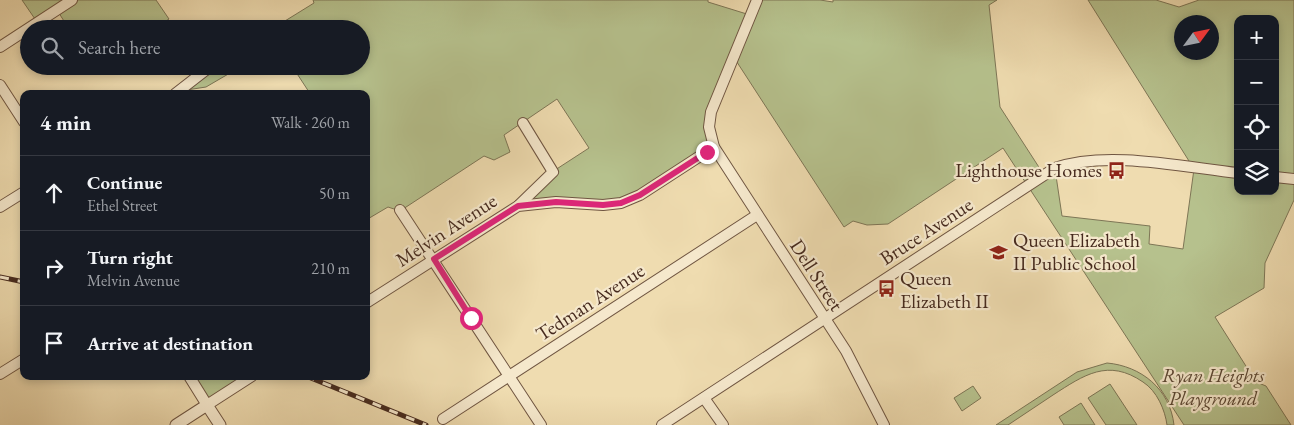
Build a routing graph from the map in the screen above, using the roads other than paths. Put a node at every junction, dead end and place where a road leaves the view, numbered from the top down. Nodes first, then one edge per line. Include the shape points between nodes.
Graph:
1 (72, 0) edge
2 (757, 0) edge
3 (41, 20) edge
4 (20, 34) edge
5 (0, 47) edge
6 (199, 75) edge
7 (0, 85) edge
8 (180, 90) edge
9 (20, 116) edge
10 (523, 123) dead end
11 (714, 147) junction
12 (1234, 173) edge
13 (1279, 177) edge
14 (1294, 179) edge
15 (20, 194) edge
16 (518, 206) junction
17 (0, 207) edge
18 (400, 210) dead end
19 (757, 215) junction
20 (434, 259) junction
21 (370, 300) edge
22 (824, 318) junction
23 (20, 362) edge
24 (0, 374) edge
25 (509, 376) junction
26 (191, 380) edge
27 (246, 380) edge
28 (704, 398) junction
29 (207, 405) junction
30 (443, 419) dead end
31 (176, 425) edge
32 (220, 425) edge
33 (541, 425) edge
34 (662, 425) edge
35 (723, 425) edge
36 (884, 425) edge

1 - 3 street
2 - 11 street via 711,112 709,127
4 - 5 street
6 - 8 street
7 - 9 street
10 - 16 street via 553,172
11 - 16 street, Melvin Avenue via 640,195 621,203 550,202
11 - 19 street, Dell Street
12 - 22 street, Bruce Avenue via 1106,159 1062,166 1044,174
13 - 14 street
15 - 17 street
16 - 20 street, Melvin Avenue
18 - 20 street
19 - 22 street, Dell Street
19 - 25 street, Tedman Avenue
20 - 21 street, Melvin Avenue
20 - 25 street
22 - 28 street, Bruce Avenue
22 - 36 street, Dell Street via 855,367
23 - 24 street
25 - 30 street, Tedman Avenue
25 - 33 street
26 - 29 street
27 - 29 street
28 - 34 street, Bruce Avenue
28 - 35 street
29 - 31 street
29 - 32 street

